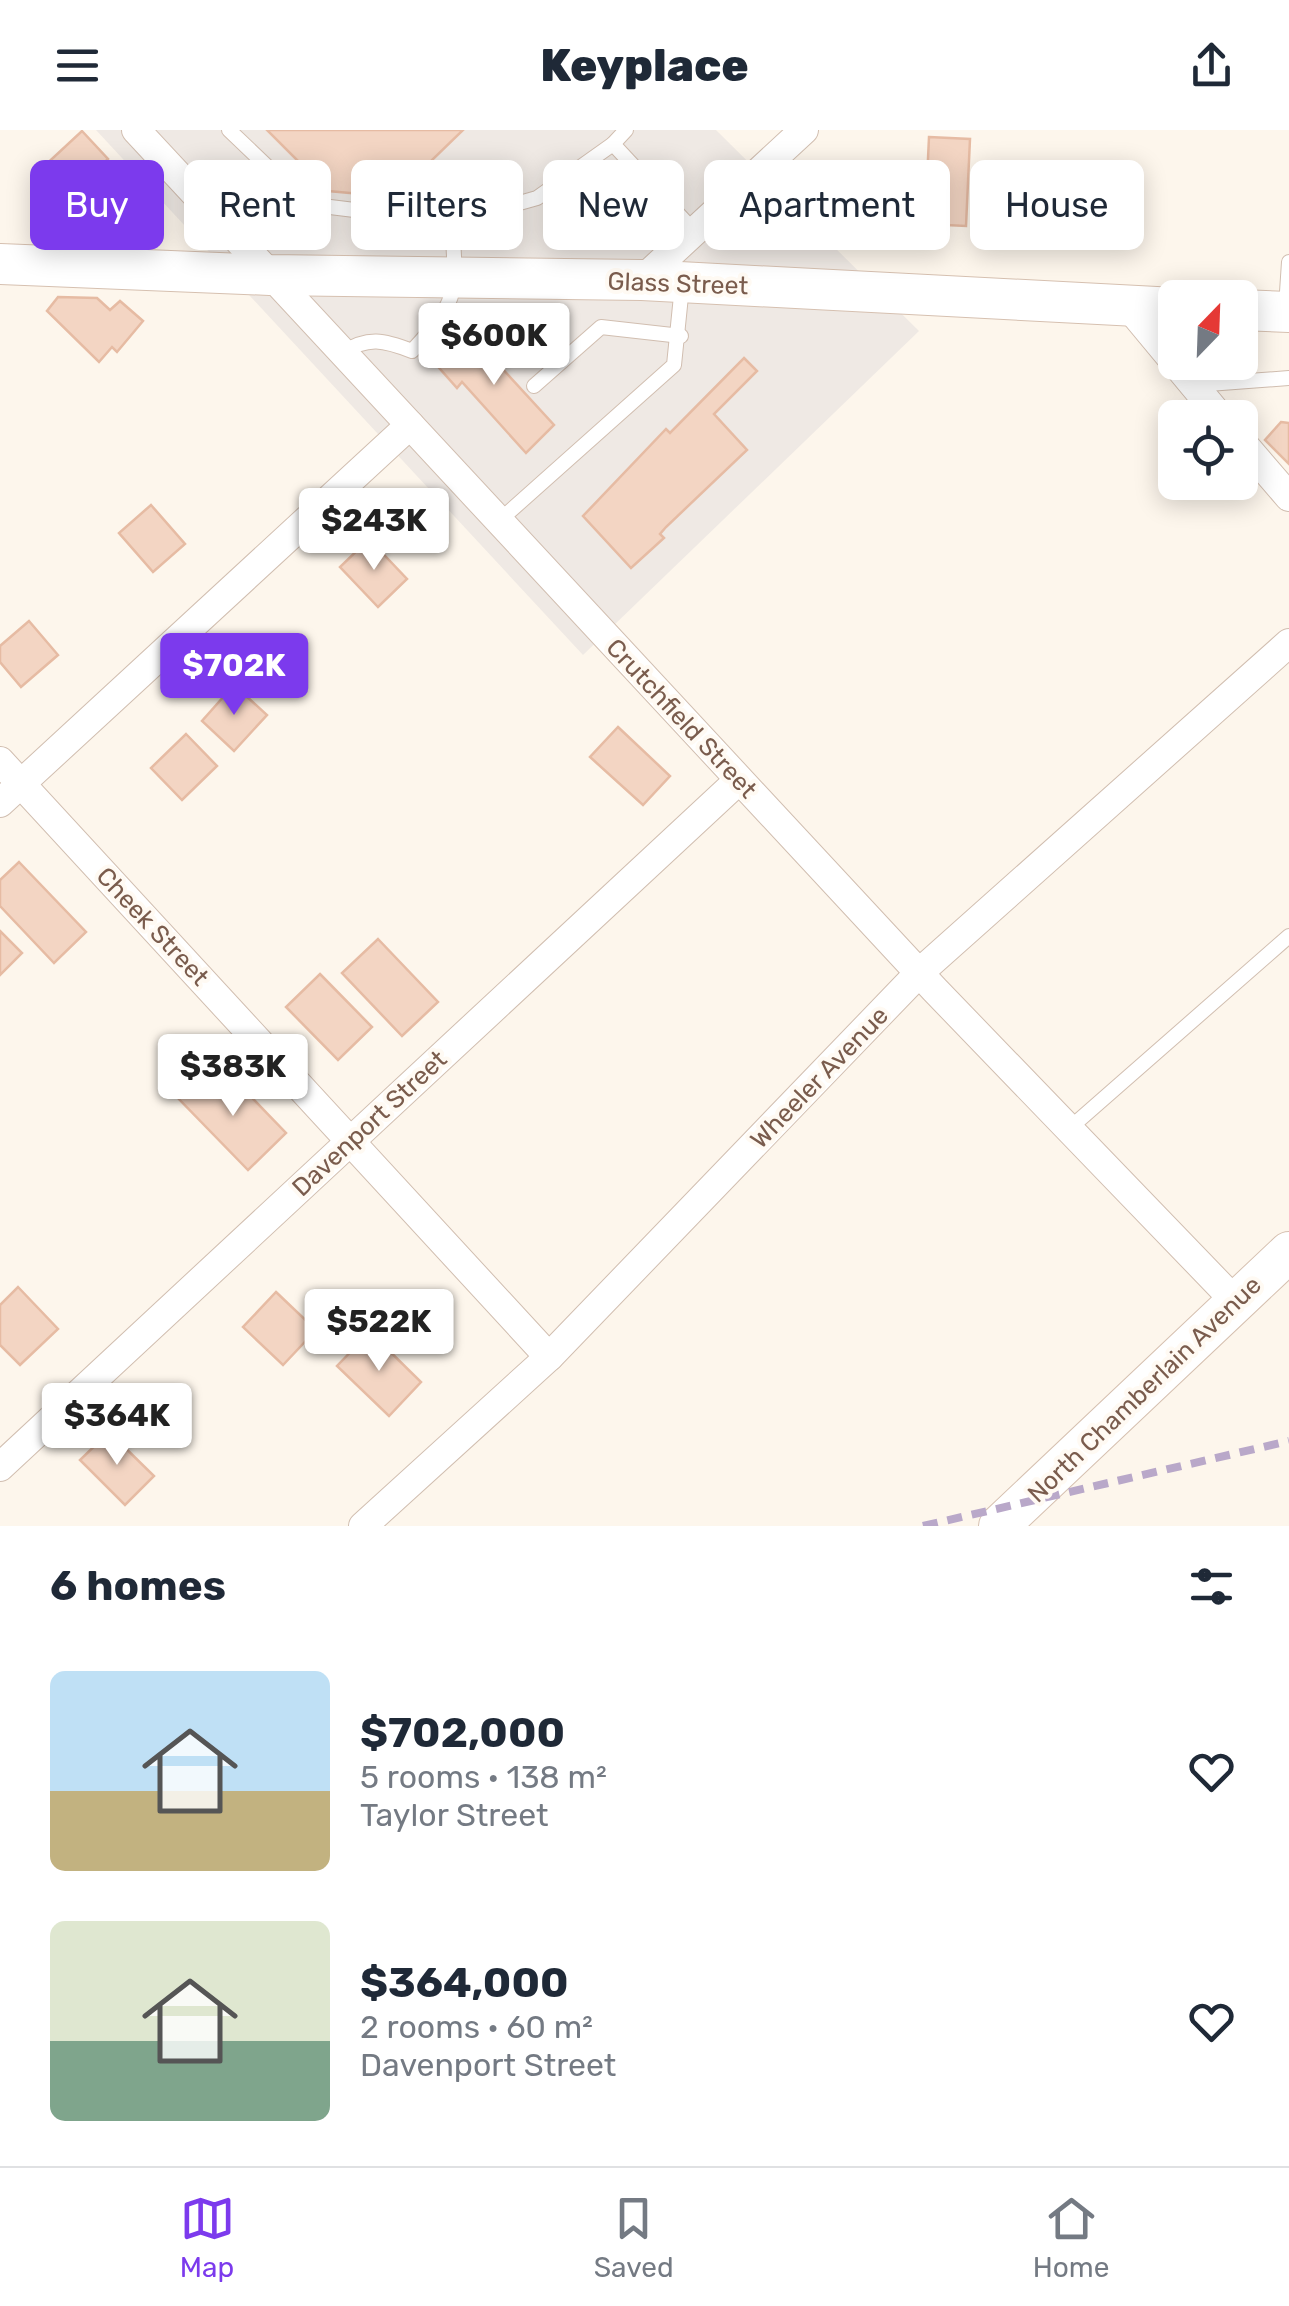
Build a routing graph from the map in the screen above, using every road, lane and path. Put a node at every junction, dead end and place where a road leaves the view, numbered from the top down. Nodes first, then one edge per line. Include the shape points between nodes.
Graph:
1 (136, 130) edge
2 (230, 130) edge
3 (626, 130) edge
4 (804, 130) edge
5 (613, 144) junction
6 (523, 202) edge
7 (351, 210) edge
8 (694, 231) junction
9 (454, 250) edge
10 (1289, 262) edge
11 (0, 264) edge
12 (270, 275) junction
13 (455, 278) junction
14 (642, 280) junction
15 (682, 282) junction
16 (1128, 306) junction
17 (1158, 307) edge
18 (1258, 311) edge
19 (1287, 312) edge
20 (681, 336) junction
21 (342, 353) junction
22 (1289, 378) edge
23 (534, 386) dead end
24 (1193, 386) junction
25 (1205, 400) edge
26 (410, 424) junction
27 (1258, 461) edge
28 (1289, 497) edge
29 (499, 521) junction
30 (1289, 643) edge
31 (0, 761) edge
32 (740, 780) junction
33 (10, 793) edge
34 (1289, 936) edge
35 (920, 972) junction
36 (1070, 1128) junction
37 (351, 1139) junction
38 (1289, 1252) edge
39 (1235, 1301) junction
40 (549, 1356) junction
41 (0, 1467) edge
42 (363, 1526) edge
43 (999, 1526) edge

1 - 12 street, Crutchfield Street
2 - 7 lane via 296,194
3 - 5 lane
4 - 8 street
5 - 6 lane
5 - 8 lane
8 - 14 street
9 - 13 lane
10 - 19 lane
11 - 12 main road, Glass Street
12 - 13 main road, Glass Street
12 - 21 street, Crutchfield Street
13 - 14 main road, Glass Street
13 - 21 lane via 449,311 412,351 383,340 360,341
14 - 15 main road, Glass Street
15 - 16 main road, Glass Street
15 - 20 lane
16 - 17 main road, Glass Street
16 - 24 street
18 - 19 main road
20 - 23 lane via 601,327
20 - 29 lane via 674,365
21 - 26 street, Crutchfield Street
22 - 24 lane
24 - 25 street
26 - 29 street, Crutchfield Street
26 - 33 street
27 - 28 street
29 - 32 street, Crutchfield Street
30 - 35 street, Wheeler Avenue
31 - 33 street, Cheek Street
32 - 35 street, Crutchfield Street
32 - 37 street, Davenport Street
33 - 37 street, Cheek Street
34 - 36 lane
35 - 36 street, Crutchfield Street
35 - 40 street, Wheeler Avenue
36 - 39 street, Crutchfield Street
37 - 40 street, Cheek Street
37 - 41 street, Davenport Street
38 - 39 main road, North Chamberlain Avenue
39 - 43 main road, North Chamberlain Avenue
40 - 42 street, Wheeler Avenue

